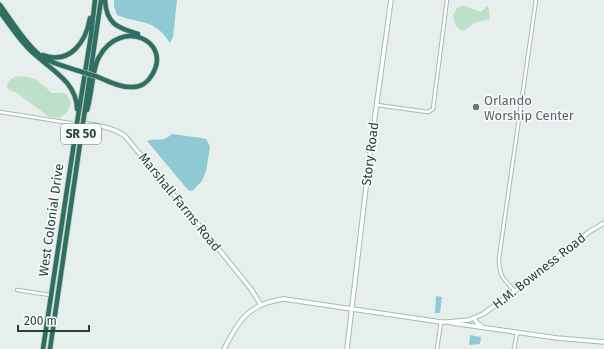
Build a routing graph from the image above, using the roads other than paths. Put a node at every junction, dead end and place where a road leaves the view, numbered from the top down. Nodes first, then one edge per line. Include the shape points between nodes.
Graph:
1 (93, 0) edge
2 (101, 0) edge
3 (105, 0) edge
4 (390, 0) edge
5 (446, 0) edge
6 (536, 0) edge
7 (0, 5) edge
8 (0, 12) edge
9 (38, 53) junction
10 (41, 60) junction
11 (79, 72) junction
12 (97, 78) junction
13 (377, 105) junction
14 (0, 112) edge
15 (76, 123) junction
16 (82, 123) junction
17 (604, 223) edge
18 (55, 267) junction
19 (62, 268) junction
20 (17, 290) dead end
21 (515, 291) junction
22 (51, 295) junction
23 (261, 305) junction
24 (352, 308) junction
25 (474, 318) junction
26 (469, 320) junction
27 (442, 322) junction
28 (448, 322) junction
29 (476, 328) junction
30 (486, 328) junction
31 (517, 333) junction
32 (45, 337) junction
33 (604, 342) edge
34 (43, 349) edge
35 (46, 349) edge
36 (50, 349) edge
37 (224, 349) edge
38 (347, 349) edge
39 (437, 349) edge
40 (514, 349) edge

1 - 9 highway via 89,24 78,46 61,58
1 - 15 highway, West Colonial Drive / SR 50 via 91,35
2 - 16 highway, West Colonial Drive / SR 50
3 - 12 highway via 106,11 116,26 145,37 153,44 158,65 154,76 139,88 125,89
4 - 13 street, Story Road
5 - 13 street via 433,109 428,112
6 - 21 street via 499,258 502,277
7 - 9 highway
8 - 10 highway
9 - 11 highway via 48,60
10 - 11 highway
10 - 15 highway via 72,89 77,103
11 - 12 highway, bridge
12 - 16 highway via 126,87 142,84 148,81 154,72 154,50 144,39 133,36 118,39 106,47 97,61 90,100
13 - 24 street, Story Road
14 - 15 street
15 - 18 highway, West Colonial Drive / SR 50
16 - 19 highway, West Colonial Drive / SR 50
16 - 23 street, Marshall Farms Road via 110,128 125,136 251,289
17 - 21 street, H.M. Bowness Road
18 - 19 highway
18 - 22 highway, West Colonial Drive / SR 50
19 - 36 highway, West Colonial Drive / SR 50
20 - 22 street
21 - 25 street, H.M. Bowness Road
22 - 32 highway, West Colonial Drive / SR 50
23 - 24 street via 284,300
23 - 37 street via 242,319
24 - 27 street
24 - 38 street, Story Road
25 - 26 street, H.M. Bowness Road
25 - 30 street via 480,326
26 - 28 street, H.M. Bowness Road
26 - 29 street
27 - 28 street
27 - 39 street
28 - 29 street
29 - 30 street
30 - 31 street
31 - 33 street
31 - 40 street
32 - 34 highway, West Colonial Drive / SR 50
32 - 35 highway

